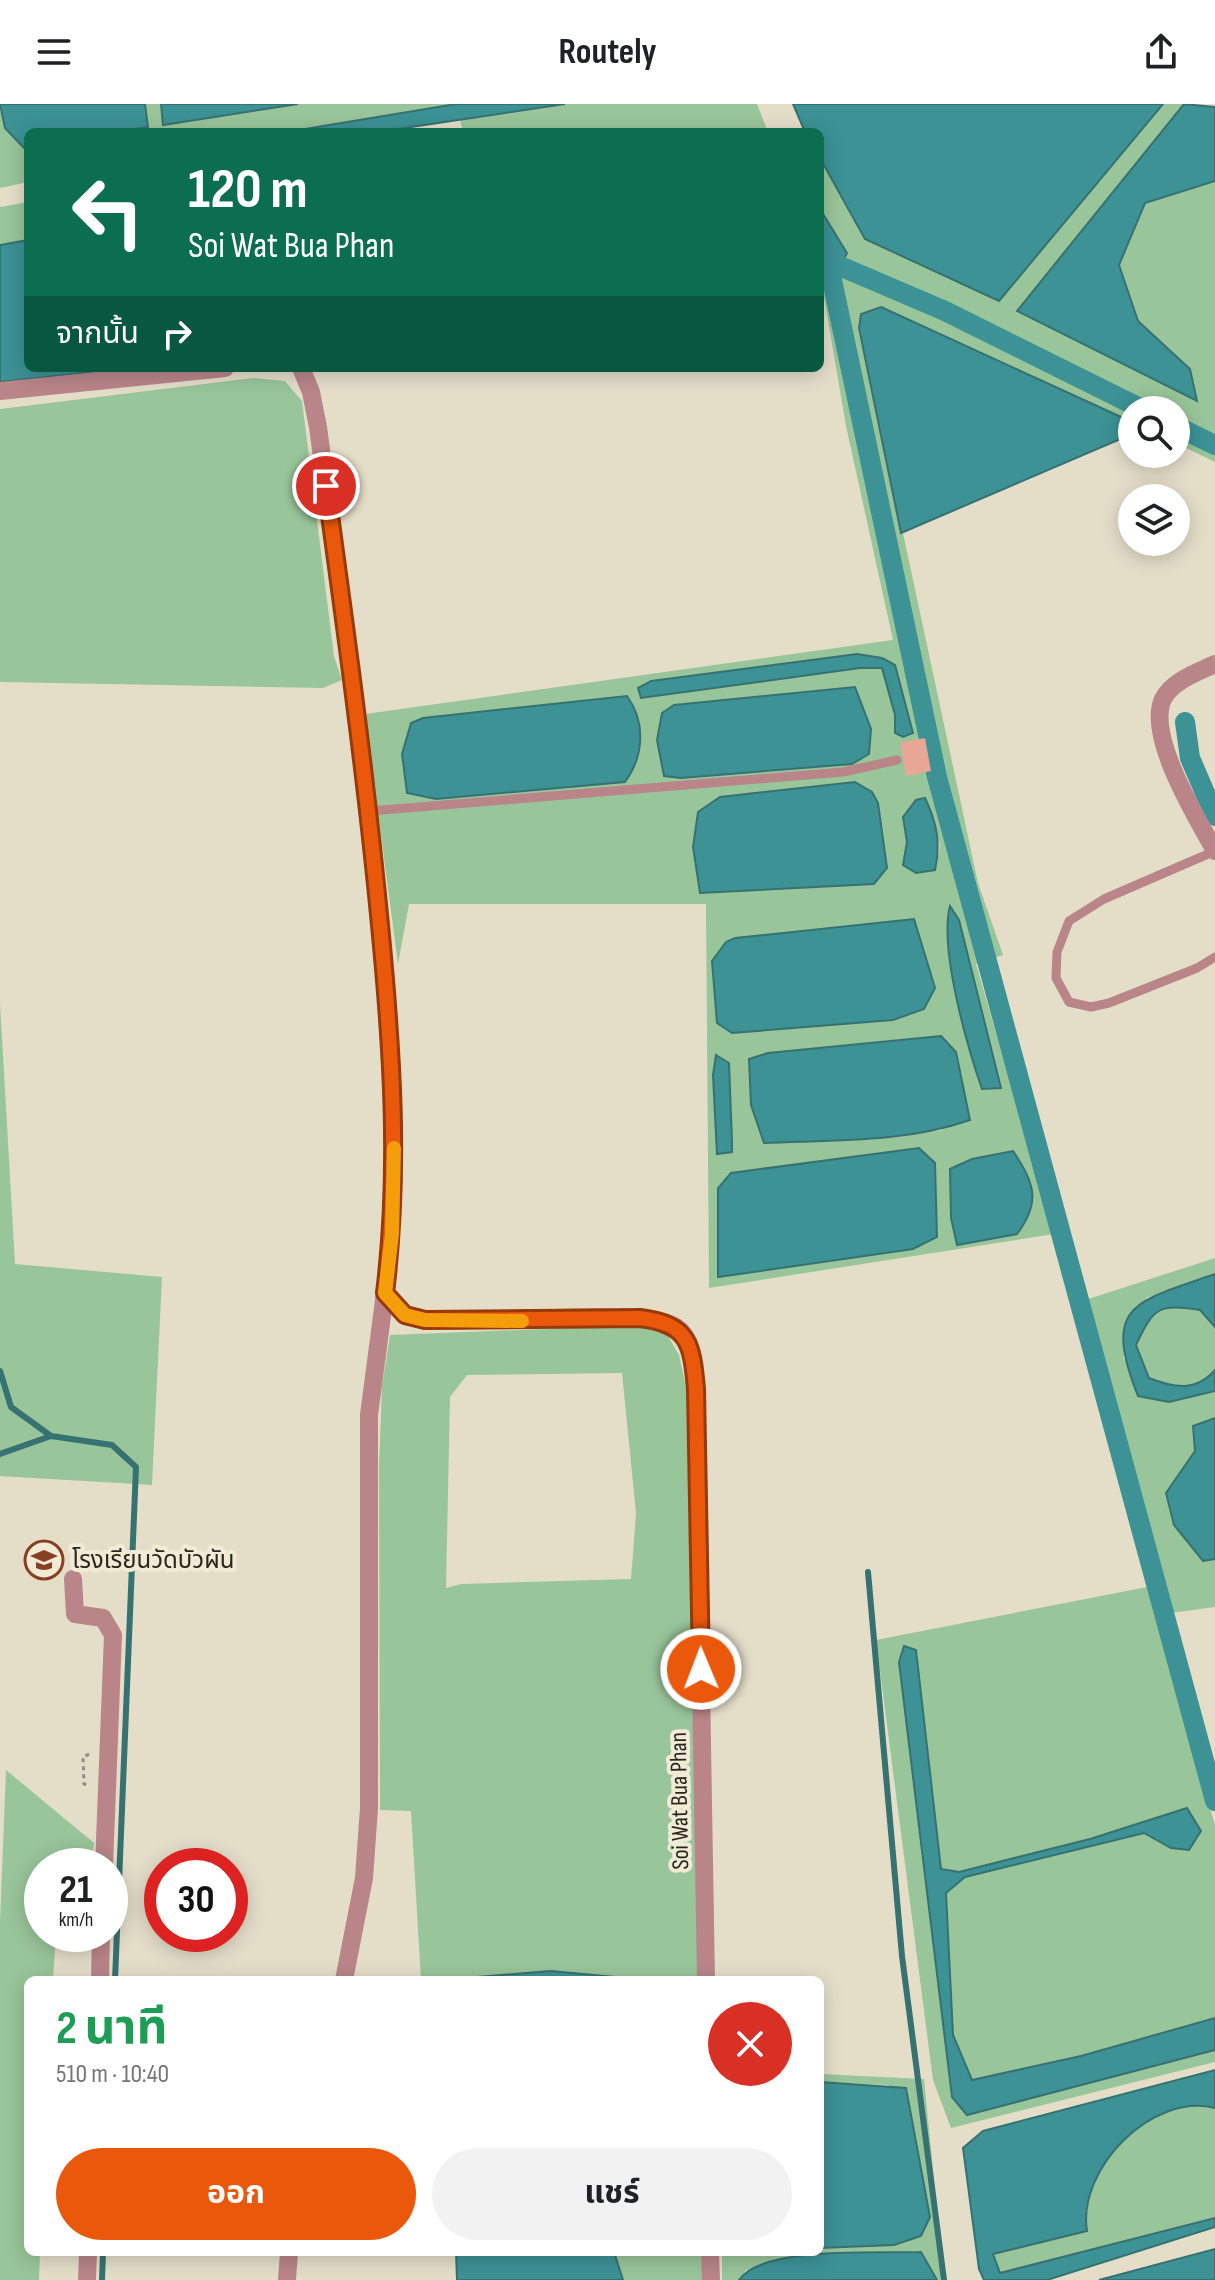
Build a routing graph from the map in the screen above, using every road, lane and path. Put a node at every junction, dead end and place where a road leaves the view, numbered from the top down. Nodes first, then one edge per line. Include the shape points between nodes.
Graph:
1 (186, 372) edge
2 (302, 372) edge
3 (0, 391) edge
4 (1215, 664) edge
5 (897, 760) dead end
6 (370, 811) junction
7 (1215, 851) edge
8 (1215, 957) edge
9 (385, 1293) junction
10 (73, 1579) dead end
11 (105, 1848) edge
12 (101, 1952) edge
13 (100, 1976) edge
14 (345, 1976) edge
15 (706, 1976) edge
16 (88, 2256) edge
17 (289, 2256) edge
18 (710, 2256) edge
19 (87, 2280) edge
20 (287, 2280) edge
21 (711, 2280) edge

1 - 3 street
2 - 6 street via 318,427
4 - 7 street via 1172,689 1161,712 1171,764
5 - 6 lane via 843,772
6 - 9 street via 392,1058 395,1174
7 - 8 lane via 1104,899 1069,921 1057,952 1056,978 1069,1002 1091,1007
9 - 14 street via 369,1415 369,1808 364,1878
9 - 15 street, Soi Wat Bua Phan via 405,1315 425,1320 640,1318 677,1328 688,1341 696,1389
10 - 11 street via 75,1614 103,1618 113,1635
12 - 13 street
16 - 19 street
17 - 20 street
18 - 21 street

